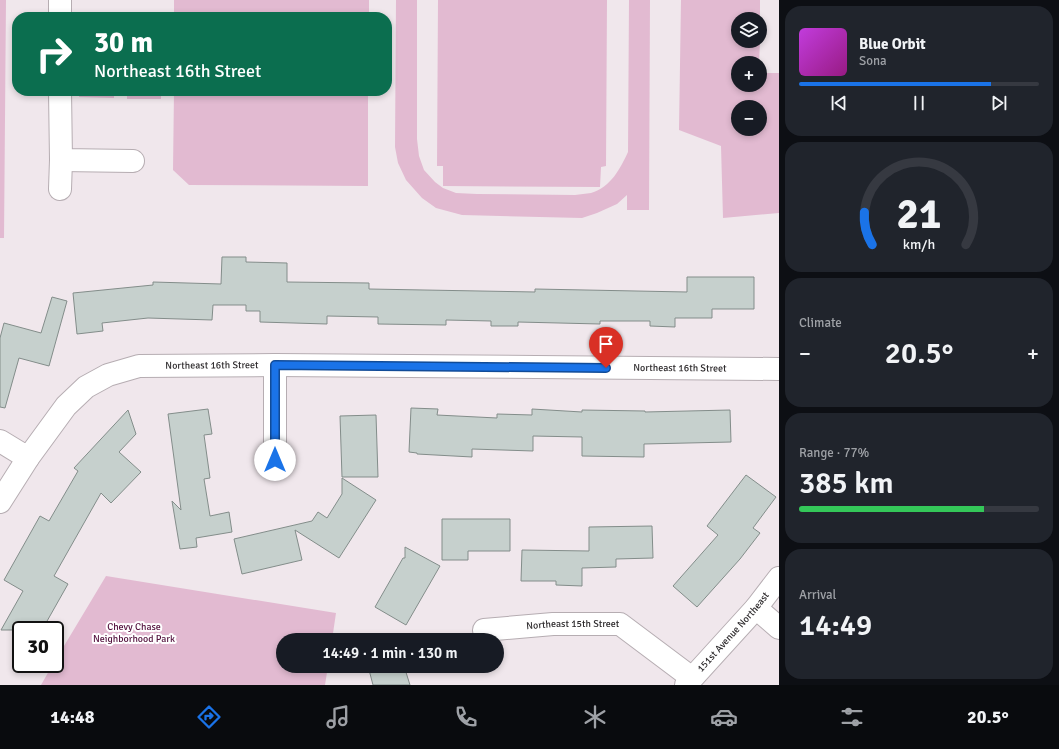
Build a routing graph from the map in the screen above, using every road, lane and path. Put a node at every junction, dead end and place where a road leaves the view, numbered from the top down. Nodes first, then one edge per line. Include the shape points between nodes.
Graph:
1 (60, 0) edge
2 (60, 12) edge
3 (60, 96) edge
4 (61, 160) junction
5 (133, 161) dead end
6 (60, 189) dead end
7 (275, 365) junction
8 (779, 369) edge
9 (0, 440) edge
10 (28, 458) junction
11 (275, 460) dead end
12 (0, 502) edge
13 (779, 578) edge
14 (756, 608) junction
15 (779, 628) edge
16 (484, 630) dead end
17 (689, 681) edge

1 - 2 street
3 - 4 street
4 - 5 street
4 - 6 street
7 - 8 street, Northeast 16th Street
7 - 10 street, Northeast 16th Street via 139,366 108,375 86,387 66,406
7 - 11 street
9 - 10 street
10 - 12 street, Northeast 16th Street
13 - 14 street, 151st Avenue Northeast
14 - 15 street
14 - 17 street, 151st Avenue Northeast
16 - 17 street, Northeast 15th Street via 552,624 620,624

